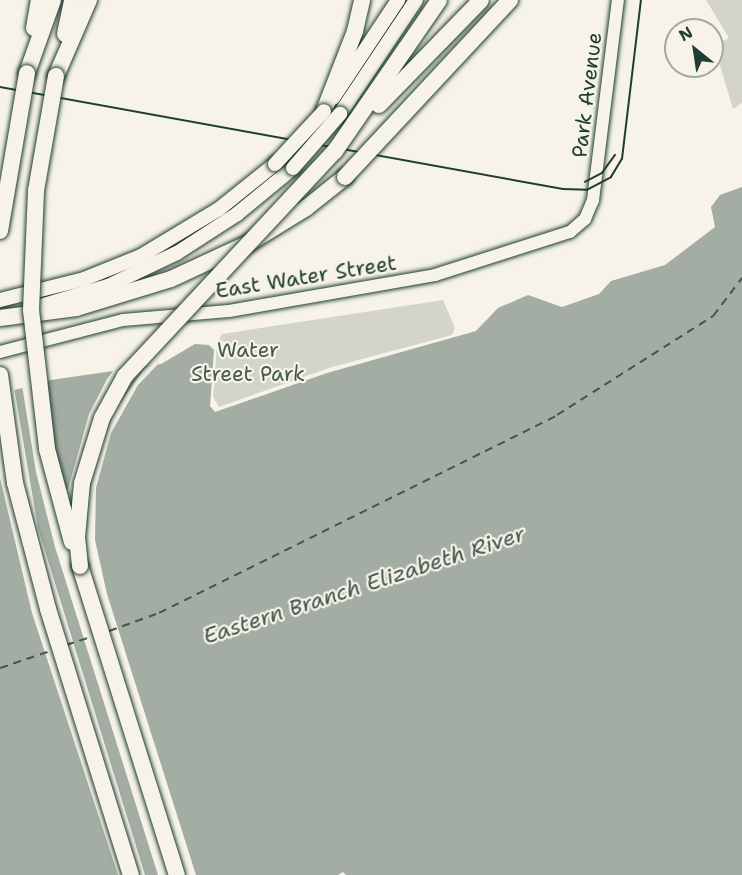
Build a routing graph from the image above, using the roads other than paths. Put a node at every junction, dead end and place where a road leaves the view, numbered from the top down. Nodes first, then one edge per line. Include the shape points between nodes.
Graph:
1 (30, 0) edge
2 (39, 0) edge
3 (53, 0) edge
4 (72, 0) edge
5 (89, 0) edge
6 (362, 0) edge
7 (398, 0) edge
8 (416, 0) edge
9 (439, 0) edge
10 (481, 0) edge
11 (510, 0) edge
12 (618, 0) edge
13 (27, 73) junction
14 (56, 76) junction
15 (332, 112) junction
16 (335, 151) junction
17 (594, 194) joint
18 (0, 231) edge
19 (0, 300) edge
20 (0, 317) edge
21 (0, 352) edge
22 (0, 375) edge
23 (80, 566) junction
24 (131, 875) edge
25 (177, 875) edge

1 - 13 highway
2 - 13 highway
3 - 13 highway
4 - 14 highway
5 - 14 highway
6 - 15 highway
7 - 15 main road
8 - 15 main road
9 - 16 highway, bridge
10 - 16 highway, bridge
11 - 20 highway, bridge via 345,177 306,208 251,242 171,279 76,308
12 - 17 main road, Park Avenue
13 - 18 highway, bridge
14 - 23 highway, bridge via 36,190 32,310 47,449
15 - 19 main road, bridge via 219,209 141,256 84,279
15 - 20 main road, bridge via 293,168 237,214 177,253 91,292
16 - 23 highway, bridge via 142,354 112,397 82,483 77,520
17 - 21 main road, East Water Street via 587,216 570,232 453,272 230,311 123,320
22 - 24 highway via 15,483 48,609
23 - 25 highway

